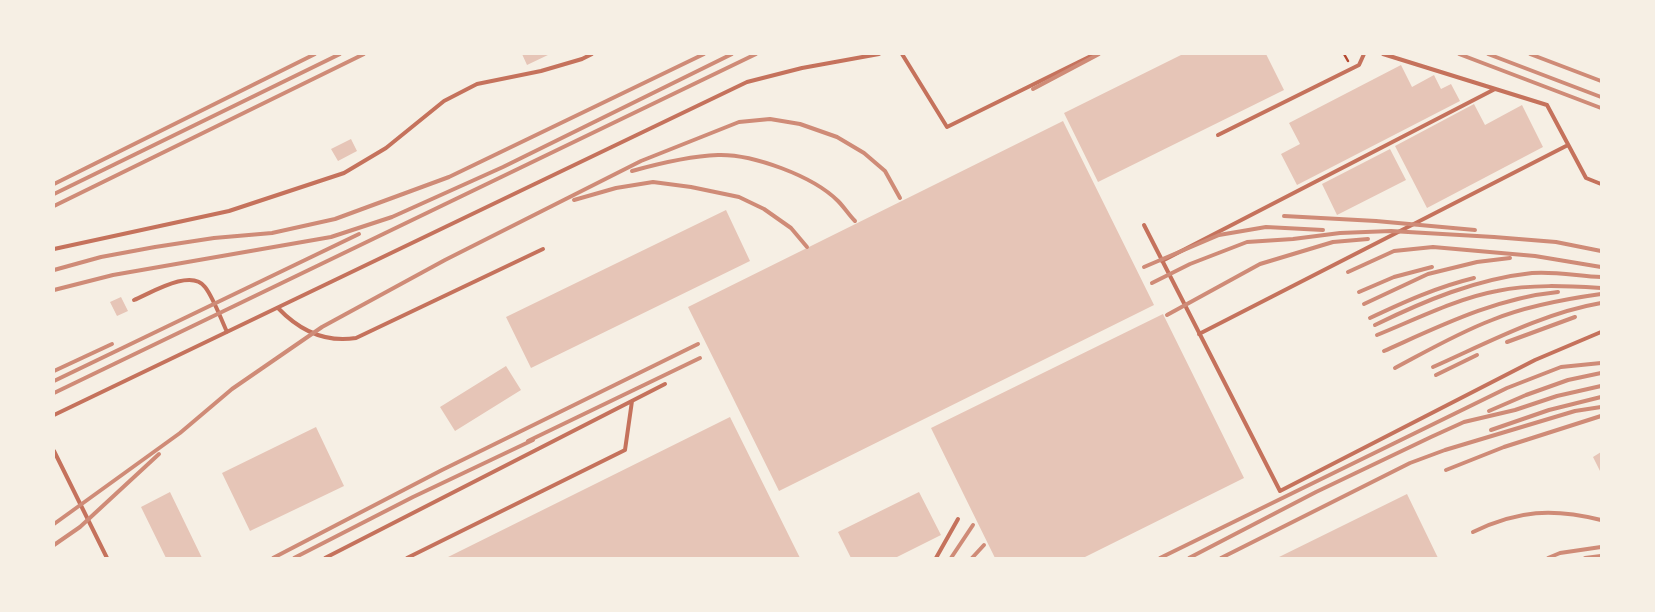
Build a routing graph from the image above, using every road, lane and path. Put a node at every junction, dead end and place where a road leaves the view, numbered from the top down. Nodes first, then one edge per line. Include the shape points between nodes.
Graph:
1 (592, 54) edge
2 (880, 54) edge
3 (902, 54) edge
4 (1095, 54) edge
5 (1364, 54) edge
6 (1383, 54) edge
7 (1495, 89) junction
8 (1218, 135) dead end
9 (1568, 145) junction
10 (1601, 184) edge
11 (1144, 225) dead end
12 (543, 249) dead end
13 (54, 250) edge
14 (1162, 261) junction
15 (134, 300) dead end
16 (278, 308) junction
17 (228, 332) junction
18 (1601, 332) edge
19 (1200, 334) junction
20 (665, 384) dead end
21 (632, 401) junction
22 (54, 416) edge
23 (54, 451) edge
24 (958, 519) dead end
25 (107, 558) edge
26 (325, 558) edge
27 (407, 558) edge
28 (936, 558) edge

1 - 13 lane via 541,72 477,84 444,100 386,148 344,173 229,211
2 - 16 lane via 747,82
3 - 4 lane via 947,127
5 - 8 lane via 1358,65
6 - 7 lane
7 - 9 lane via 1547,105
7 - 14 lane
9 - 10 lane via 1586,178
9 - 19 lane
11 - 14 lane
12 - 16 lane via 356,338 318,336 296,325
14 - 19 lane
15 - 17 lane via 182,280 197,281 206,287
16 - 17 lane
17 - 22 lane
18 - 19 lane via 1535,360 1280,491
20 - 21 lane
21 - 26 lane
21 - 27 lane via 625,450
23 - 25 lane
24 - 28 lane

